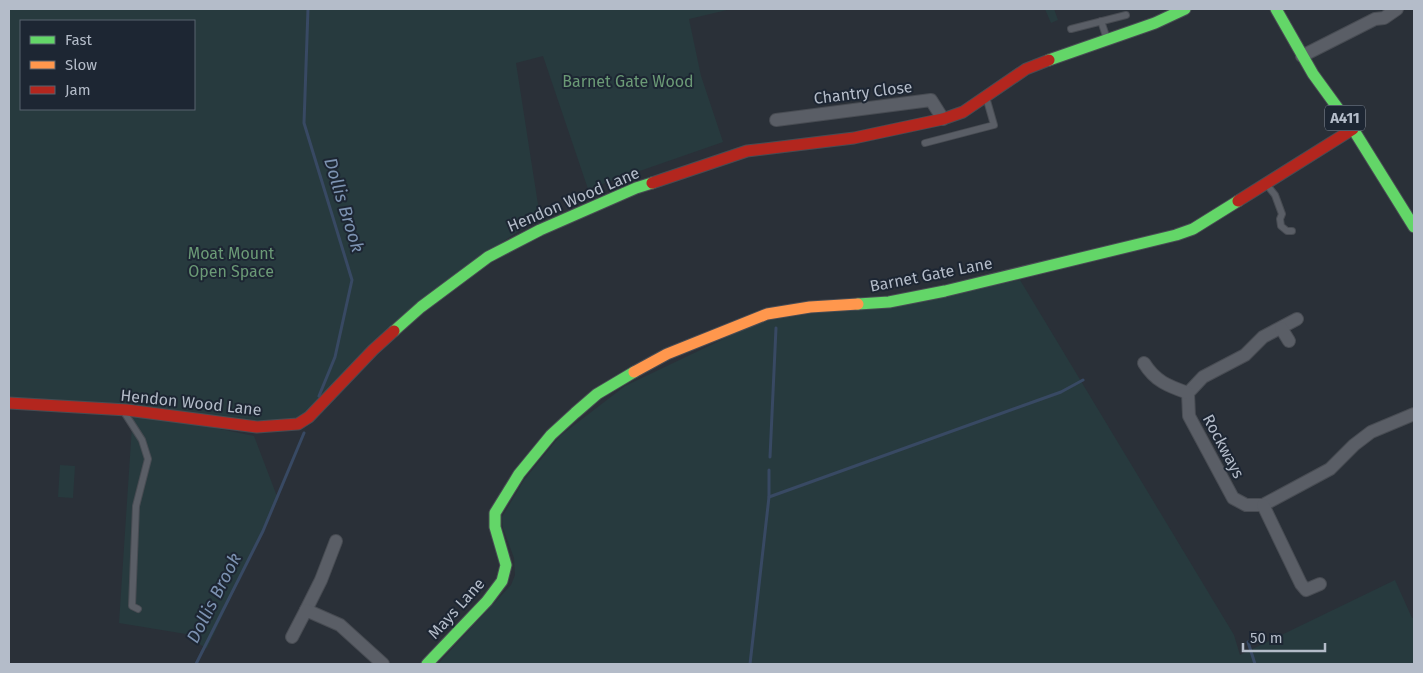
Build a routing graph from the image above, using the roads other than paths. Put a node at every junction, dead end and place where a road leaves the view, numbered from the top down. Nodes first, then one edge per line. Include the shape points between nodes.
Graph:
1 (1185, 9) edge
2 (1276, 9) edge
3 (1397, 9) edge
4 (1126, 15) dead end
5 (1101, 21) junction
6 (1071, 29) dead end
7 (1107, 40) junction
8 (1302, 56) junction
9 (986, 96) junction
10 (943, 119) junction
11 (776, 120) dead end
12 (1353, 129) junction
13 (925, 143) dead end
14 (1266, 184) junction
15 (1414, 227) edge
16 (1292, 231) dead end
17 (1297, 319) dead end
18 (1281, 328) junction
19 (1289, 341) dead end
20 (1144, 363) dead end
21 (1188, 393) junction
22 (9, 403) edge
23 (122, 410) junction
24 (1414, 414) edge
25 (1263, 506) junction
26 (495, 513) joint
27 (336, 541) dead end
28 (1320, 584) dead end
29 (138, 609) dead end
30 (306, 610) junction
31 (292, 637) dead end
32 (383, 664) edge
33 (427, 664) edge

1 - 7 main road, Hendon Wood Lane
2 - 8 main road, A411
3 - 8 street
4 - 5 lane
5 - 6 lane
5 - 7 lane
7 - 9 main road, Hendon Wood Lane via 1026,69
8 - 12 main road, A411
9 - 10 main road, Hendon Wood Lane via 963,112
9 - 13 lane via 994,125
10 - 11 street, Chantry Close via 931,100
10 - 23 main road, Hendon Wood Lane via 854,138 747,151 636,188 523,238 488,257 421,307 373,350 309,417 298,424 256,427
12 - 14 main road, Barnet Gate Lane
12 - 15 main road, A411
14 - 16 lane via 1275,195 1282,214 1281,226
14 - 26 main road, Barnet Gate Lane via 1193,229 1176,235 889,302 810,306 766,314 667,354 597,394 551,435 510,487
17 - 18 street
18 - 19 street
18 - 21 street via 1263,337 1245,355 1203,377
20 - 21 street via 1152,375
21 - 25 street, Rockways via 1189,416 1233,498 1246,505
22 - 23 main road, Hendon Wood Lane
23 - 29 lane via 142,440 148,459 135,516 132,606
24 - 25 street via 1371,432 1330,469
25 - 28 street via 1301,584 1306,590
26 - 33 main road, Mays Lane via 494,527 505,558 504,575 488,600
27 - 30 street
30 - 31 street
30 - 32 street via 340,625

